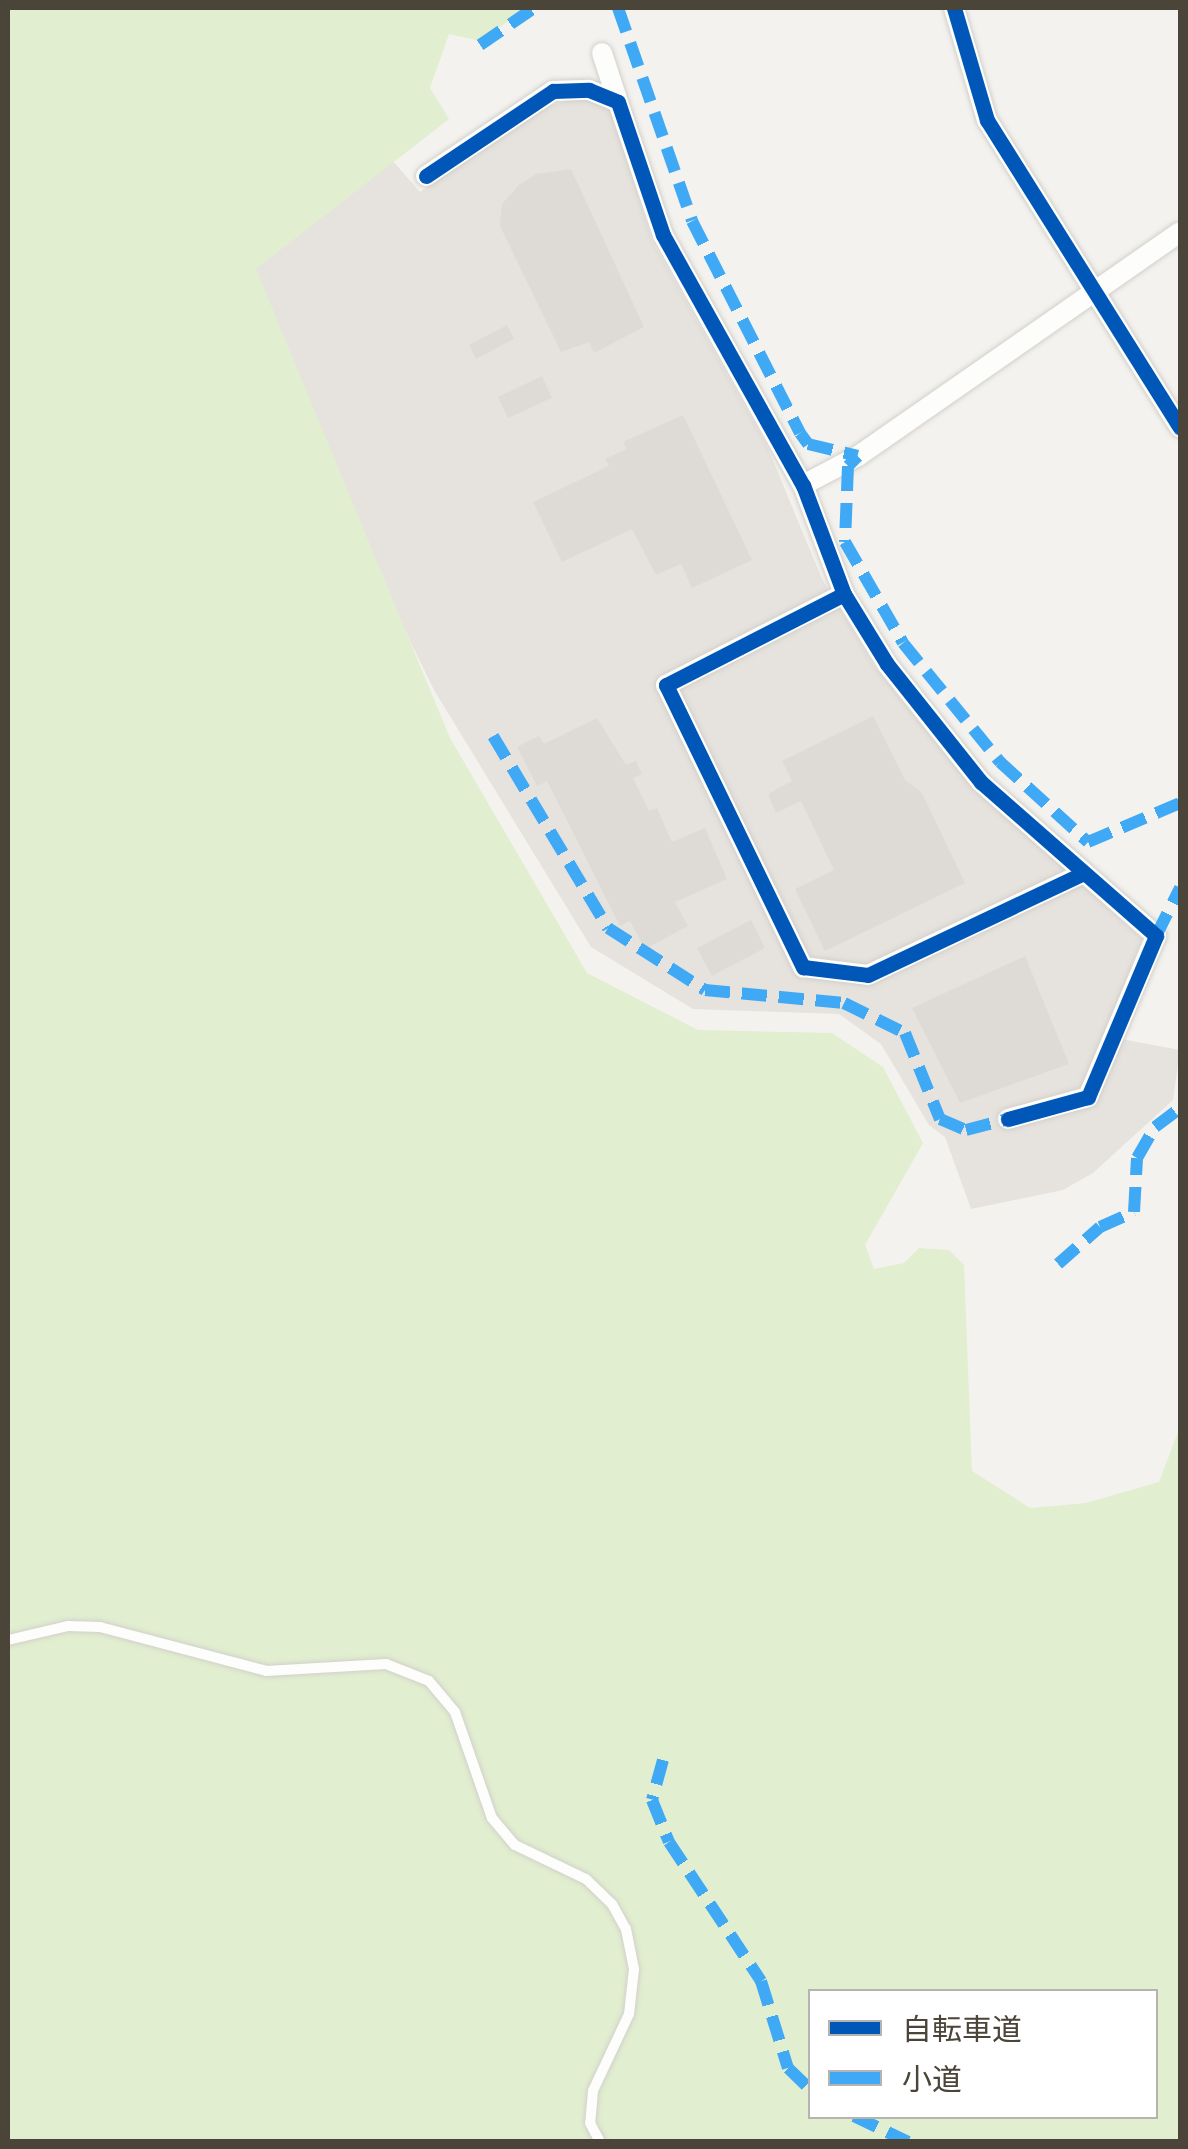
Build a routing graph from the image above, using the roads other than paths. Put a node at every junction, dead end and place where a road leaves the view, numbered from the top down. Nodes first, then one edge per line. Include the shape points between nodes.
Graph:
1 (954, 8) edge
2 (602, 52) dead end
3 (618, 102) junction
4 (426, 176) dead end
5 (1180, 232) edge
6 (1095, 293) junction
7 (1180, 428) edge
8 (803, 485) junction
9 (844, 594) junction
10 (1082, 874) junction
11 (1008, 1118) dead end
12 (8, 1640) edge
13 (600, 2142) edge

1 - 6 street via 986,120
2 - 3 street
3 - 4 street via 590,90 553,91
3 - 8 street via 662,235
5 - 6 street
6 - 7 street
6 - 8 street via 858,456
8 - 9 street
9 - 10 street via 886,664 981,782
9 - 10 street via 666,685 803,967 868,974
10 - 11 street via 1156,936 1088,1097
12 - 13 lane via 68,1626 100,1627 266,1671 386,1664 429,1680 456,1712 492,1818 515,1846 586,1880 626,1929 634,1969 630,2014 593,2091 590,2124

